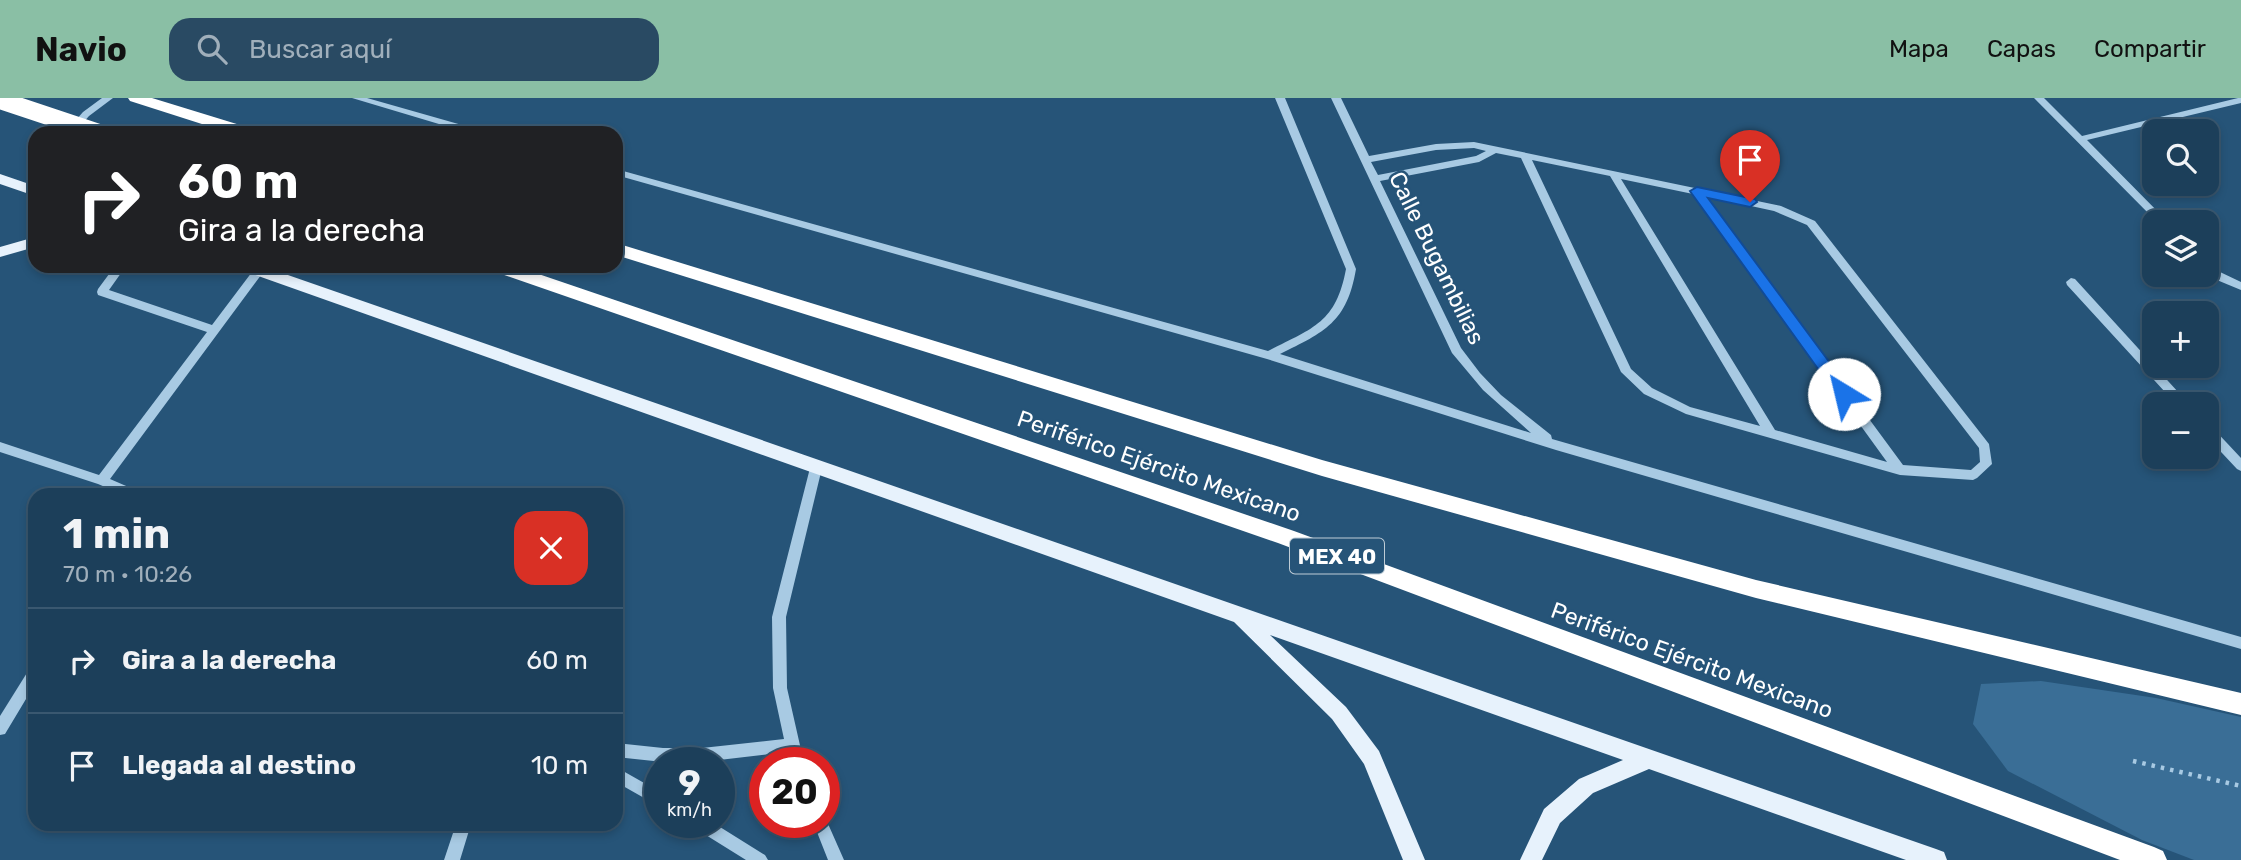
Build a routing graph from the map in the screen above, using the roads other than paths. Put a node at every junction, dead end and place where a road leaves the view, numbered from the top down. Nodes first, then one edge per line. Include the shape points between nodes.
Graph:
1 (108, 98) edge
2 (136, 98) edge
3 (357, 98) edge
4 (1280, 98) edge
5 (1336, 98) edge
6 (2039, 98) edge
7 (0, 100) edge
8 (2241, 100) edge
9 (76, 126) edge
10 (78, 126) edge
11 (225, 126) edge
12 (455, 126) edge
13 (2080, 139) junction
14 (1494, 150) junction
15 (1525, 156) junction
16 (1365, 160) junction
17 (623, 174) edge
18 (1614, 175) junction
19 (0, 179) edge
20 (1374, 179) junction
21 (28, 189) edge
22 (1697, 191) junction
23 (2151, 210) edge
24 (28, 244) edge
25 (623, 251) edge
26 (0, 252) edge
27 (116, 273) edge
28 (250, 273) edge
29 (267, 273) edge
30 (516, 273) edge
31 (2219, 276) edge
32 (2071, 282) dead end
33 (2238, 285) edge
34 (214, 331) junction
35 (1269, 355) junction
36 (2172, 392) edge
37 (1770, 432) junction
38 (2219, 442) edge
39 (1556, 444) junction
40 (0, 447) edge
41 (2241, 467) edge
42 (816, 468) junction
43 (1899, 470) junction
44 (102, 481) junction
45 (119, 488) edge
46 (1237, 617) junction
47 (2241, 643) edge
48 (28, 683) edge
49 (2241, 704) edge
50 (0, 729) edge
51 (793, 745) joint
52 (623, 751) edge
53 (1646, 760) junction
54 (623, 778) edge
55 (644, 791) edge
56 (462, 831) edge
57 (724, 838) edge
58 (827, 838) edge
59 (452, 860) edge
60 (760, 860) edge
61 (836, 860) edge
62 (1414, 860) edge
63 (1531, 860) edge
64 (1936, 860) edge
65 (2154, 860) edge

1 - 9 street
2 - 11 highway
3 - 12 street
4 - 35 street via 1351,269 1349,291 1338,314
5 - 16 street, Calle Bugambilias
6 - 13 street
7 - 10 highway, bridge
8 - 13 street
13 - 23 street
14 - 15 street
14 - 16 lane via 1474,145 1436,146
14 - 20 street via 1479,159
15 - 18 street
15 - 37 street via 1627,372 1648,391 1686,411
16 - 20 street, Calle Bugambilias
17 - 35 street
18 - 22 street
18 - 37 street
19 - 21 main road
20 - 39 street, Calle Bugambilias via 1455,350 1478,381
22 - 43 street
22 - 43 street via 1777,208 1811,223 1985,447 1986,464 1973,475
24 - 26 main road
25 - 49 highway, Periférico Ejército Mexicano via 1322,468 1756,589
27 - 34 street via 102,292
28 - 34 street
29 - 42 main road
30 - 65 highway, Periférico Ejército Mexicano / MEX 40 via 1286,537
31 - 33 street
32 - 36 street
34 - 44 street
35 - 39 street
37 - 43 street
38 - 41 street
39 - 47 street
40 - 44 street
42 - 46 main road
42 - 51 street via 779,617 780,688
44 - 45 street
46 - 53 main road
46 - 62 main road via 1339,713 1372,758
48 - 50 street
51 - 52 street via 702,755
53 - 63 main road via 1586,786 1552,816
53 - 64 main road
54 - 55 street
56 - 59 street
57 - 60 street
58 - 61 street

